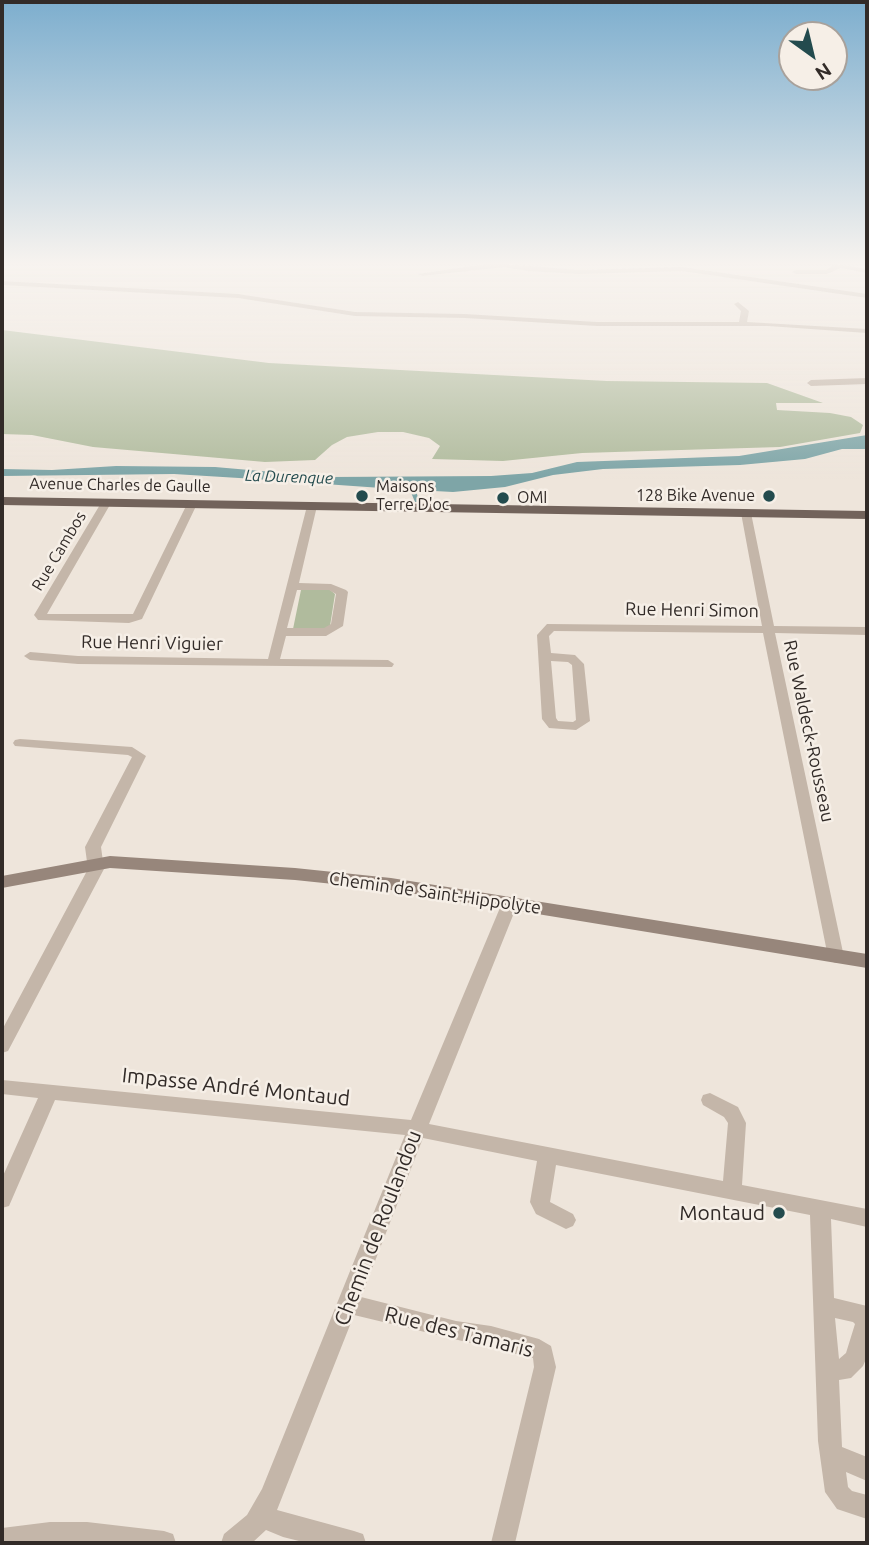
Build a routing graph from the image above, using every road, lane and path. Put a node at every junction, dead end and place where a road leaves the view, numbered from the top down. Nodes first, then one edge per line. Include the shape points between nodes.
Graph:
1 (867, 381) edge
2 (811, 383) dead end
3 (2, 501) edge
4 (106, 503) junction
5 (192, 504) junction
6 (312, 506) junction
7 (746, 513) junction
8 (867, 516) edge
9 (292, 586) junction
10 (768, 629) junction
11 (867, 631) edge
12 (281, 632) junction
13 (30, 656) dead end
14 (545, 657) junction
15 (273, 663) junction
16 (388, 664) dead end
17 (20, 743) dead end
18 (95, 864) junction
19 (2, 882) edge
20 (510, 903) junction
21 (836, 957) junction
22 (867, 961) edge
23 (2, 1046) edge
24 (2, 1087) edge
25 (50, 1091) junction
26 (710, 1100) dead end
27 (417, 1129) junction
28 (548, 1155) junction
29 (732, 1191) junction
30 (2, 1200) edge
31 (820, 1209) junction
32 (867, 1218) edge
33 (566, 1220) dead end
34 (348, 1304) junction
35 (824, 1306) junction
36 (827, 1369) junction
37 (832, 1454) junction
38 (867, 1469) edge
39 (867, 1507) edge
40 (262, 1515) junction
41 (2, 1540) edge
42 (163, 1543) edge
43 (233, 1543) edge
44 (354, 1543) edge
45 (503, 1543) edge

1 - 2 street
3 - 4 main road, Avenue Charles de Gaulle
4 - 5 main road, Avenue Charles de Gaulle
4 - 5 street, Rue Cambos via 40,615 138,616
5 - 6 main road, Avenue Charles de Gaulle
6 - 7 main road, Avenue Charles de Gaulle
6 - 9 street
7 - 8 main road, Avenue Charles de Gaulle
7 - 10 street, Rue Waldeck-Rousseau
9 - 12 street
9 - 12 street via 331,587 342,592 337,626 326,632
10 - 11 street, Rue Henri Simon
10 - 14 street, Rue Henri Simon via 557,626 544,632
10 - 21 street, Rue Waldeck-Rousseau
12 - 15 street
13 - 15 street, Rue Henri Viguier
14 - 14 street, Rue Henri Simon via 550,721 558,726 581,724 578,664 571,658
15 - 16 street, Rue Henri Viguier
17 - 18 street via 132,751 139,756 93,847
18 - 19 street, Chemin de Saint-Hippolyte
18 - 20 street, Chemin de Saint-Hippolyte via 295,874
18 - 23 street
20 - 21 street, Chemin de Saint-Hippolyte
20 - 27 street, Chemin de Roulandou
21 - 22 street, Chemin de Saint-Hippolyte
24 - 25 street, Impasse André Montaud
25 - 27 street, Impasse André Montaud
25 - 30 street
26 - 29 street via 731,1112 737,1123
27 - 28 street, Impasse André Montaud
27 - 34 street, Chemin de Roulandou
28 - 29 street, Impasse André Montaud
28 - 33 street via 541,1205
29 - 31 street, Impasse André Montaud
31 - 32 street, Impasse André Montaud
31 - 35 street
34 - 40 street, Chemin de Roulandou
34 - 45 street, Rue des Tamaris via 491,1336 543,1353 545,1367
35 - 36 street
35 - 36 street via 860,1312 866,1323 855,1359 843,1370
36 - 37 street
37 - 38 street
37 - 39 street via 839,1496
40 - 43 street, Chemin de Roulandou
40 - 44 street
41 - 42 street via 88,1534

